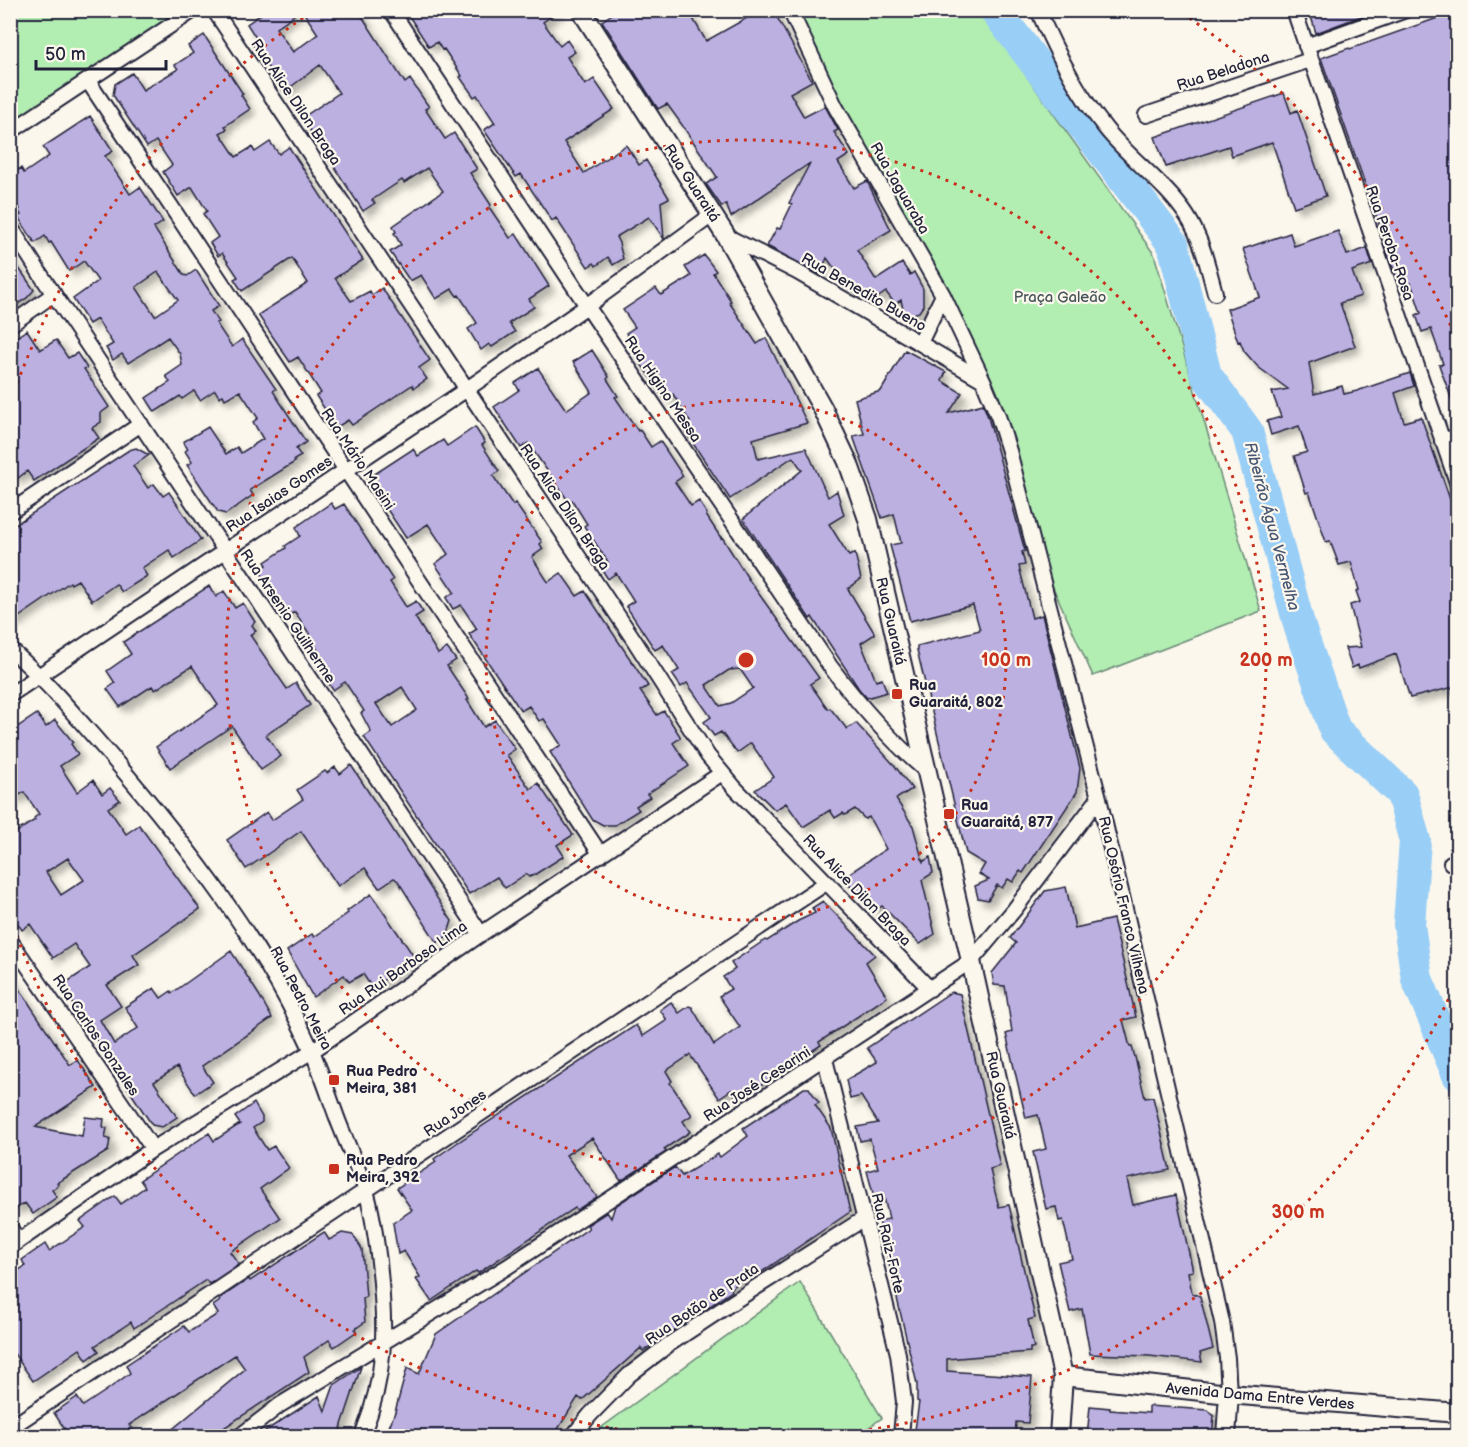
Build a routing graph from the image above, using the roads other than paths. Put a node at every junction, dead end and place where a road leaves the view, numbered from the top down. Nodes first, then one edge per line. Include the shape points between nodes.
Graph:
1 (194, 10) edge
2 (214, 10) edge
3 (391, 10) edge
4 (581, 10) edge
5 (790, 10) edge
6 (1038, 10) edge
7 (1294, 10) edge
8 (1406, 10) edge
9 (1308, 53) junction
10 (88, 81) junction
11 (1146, 115) dead end
12 (10, 132) edge
13 (712, 215) junction
14 (10, 226) edge
15 (726, 236) junction
16 (1215, 293) dead end
17 (54, 294) junction
18 (943, 295) junction
19 (587, 306) junction
20 (10, 325) edge
21 (920, 343) junction
22 (983, 380) junction
23 (467, 389) junction
24 (141, 424) junction
25 (1458, 436) edge
26 (1442, 441) junction
27 (346, 470) junction
28 (1458, 485) edge
29 (10, 512) edge
30 (224, 551) junction
31 (10, 649) edge
32 (40, 675) junction
33 (10, 695) edge
34 (926, 771) junction
35 (722, 773) junction
36 (1099, 798) junction
37 (601, 855) junction
38 (826, 882) junction
39 (481, 934) junction
40 (10, 940) edge
41 (971, 961) junction
42 (930, 988) junction
43 (312, 1051) junction
44 (825, 1059) junction
45 (153, 1149) junction
46 (366, 1192) junction
47 (865, 1218) junction
48 (10, 1228) edge
49 (15, 1244) edge
50 (384, 1343) junction
51 (1063, 1376) junction
52 (1229, 1394) junction
53 (1458, 1413) edge
54 (10, 1428) edge
55 (240, 1437) edge
56 (362, 1437) edge
57 (573, 1437) edge
58 (900, 1437) edge
59 (1059, 1437) edge
60 (1226, 1437) edge

1 - 10 street
2 - 23 street, Rua Alice Dilon Braga
3 - 19 street, Rua Higino Messa
4 - 13 street, Rua Guaraitá
5 - 18 street, Rua Jaguaraba via 835,106
6 - 16 street via 1059,55 1104,127 1187,216
7 - 9 street, Rua Peroba-Rosa
8 - 9 street, Rua Beladona
9 - 11 street, Rua Beladona
9 - 26 street, Rua Peroba-Rosa
10 - 12 street
10 - 27 street, Rua Mário Masini
13 - 15 street, Rua Guaraitá
13 - 19 street, Rua Isaias Gomes
14 - 17 street, Rua Arsenio Guilherme
15 - 21 street, Rua Benedito Bueno
15 - 34 street, Rua Guaraitá via 823,409 848,462 868,519
17 - 20 street
17 - 24 street, Rua Arsenio Guilherme
18 - 21 street
18 - 22 street, Rua Jaguaraba
19 - 23 street, Rua Isaias Gomes
19 - 34 street, Rua Higino Messa via 854,699
21 - 22 street, Rua Benedito Bueno
22 - 36 street, Rua Osório Franco Vilhena via 1009,451
23 - 27 street, Rua Isaias Gomes
23 - 35 street, Rua Alice Dilon Braga
24 - 29 street
24 - 30 street, Rua Arsenio Guilherme
25 - 26 street
26 - 28 street, Rua Peroba-Rosa
27 - 30 street, Rua Isaias Gomes
27 - 37 street, Rua Mário Masini
30 - 32 street, Rua Isaias Gomes
30 - 39 street, Rua Arsenio Guilherme
31 - 32 street, Rua Pedro Meira
32 - 33 street, Rua Isaias Gomes
32 - 43 street, Rua Pedro Meira via 143,793 210,880 257,950
34 - 41 street, Rua Guaraitá
35 - 37 street, Rua Rui Barbosa Lima
35 - 38 street, Rua Alice Dilon Braga
36 - 41 street, Rua José Cesarini
36 - 52 street, Rua Osório Franco Vilhena via 1222,1322
37 - 39 street, Rua Rui Barbosa Lima
38 - 42 street, Rua Alice Dilon Braga
38 - 46 street, Rua Jones
39 - 43 street, Rua Rui Barbosa Lima
40 - 45 street, Rua Carlos Gonzales
41 - 42 street, Rua José Cesarini
41 - 51 street, Rua Guaraitá
42 - 44 street, Rua José Cesarini
43 - 45 street, Rua Rui Barbosa Lima
43 - 46 street, Rua Pedro Meira
44 - 47 street, Rua Raiz-Forte
44 - 50 street, Rua José Cesarini via 507,1268
45 - 49 street, Rua Rui Barbosa Lima
46 - 50 street, Rua Pedro Meira via 378,1253
46 - 54 street, Rua Jones
47 - 57 street, Rua Botão de Prata via 668,1345 629,1375
47 - 58 street, Rua Raiz-Forte via 898,1354 904,1402
48 - 49 street
50 - 55 street, Rua José Cesarini via 280,1405
50 - 56 street, Rua Pedro Meira via 381,1376
51 - 52 street, Avenida Dama Entre Verdes
51 - 59 street, Rua Guaraitá
52 - 53 street, Avenida Dama Entre Verdes
52 - 60 street, Rua Osório Franco Vilhena

